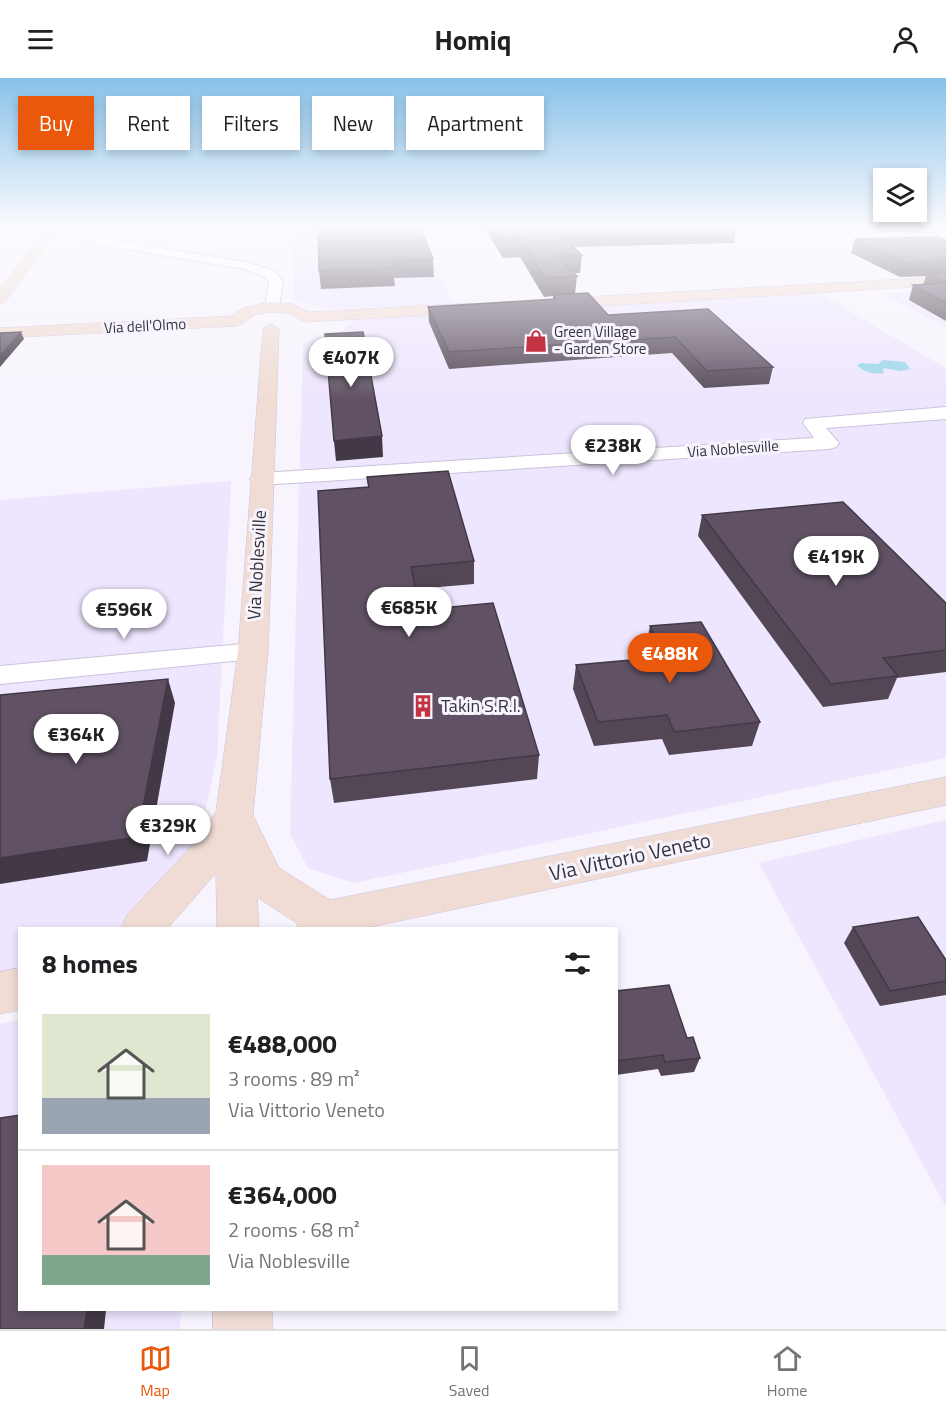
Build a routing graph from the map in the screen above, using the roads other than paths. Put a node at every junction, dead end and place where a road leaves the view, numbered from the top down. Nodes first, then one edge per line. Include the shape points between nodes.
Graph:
1 (21, 284) edge
2 (277, 284) edge
3 (887, 284) edge
4 (532, 305) edge
5 (485, 307) edge
6 (3, 316) edge
7 (285, 321) junction
8 (946, 413) edge
9 (261, 479) junction
10 (253, 652) junction
11 (0, 675) edge
12 (946, 791) edge
13 (234, 815) junction
14 (321, 924) edge
15 (143, 927) edge
16 (238, 927) edge
17 (18, 988) edge
18 (0, 993) edge
19 (243, 1311) edge
20 (243, 1329) edge

1 - 6 main road
2 - 7 street
3 - 4 main road
5 - 7 main road
6 - 7 main road, Via dell'Olmo via 55,332 236,321 247,328
7 - 9 main road, Via Noblesville
8 - 9 street, Via Noblesville via 812,423 829,443
9 - 10 main road, Via Noblesville
10 - 11 street
10 - 13 main road, Via Noblesville
12 - 14 main road, Via Vittorio Veneto
13 - 14 main road via 264,880
13 - 15 main road, Via Noblesville via 202,861
13 - 16 main road
17 - 18 main road
19 - 20 main road

